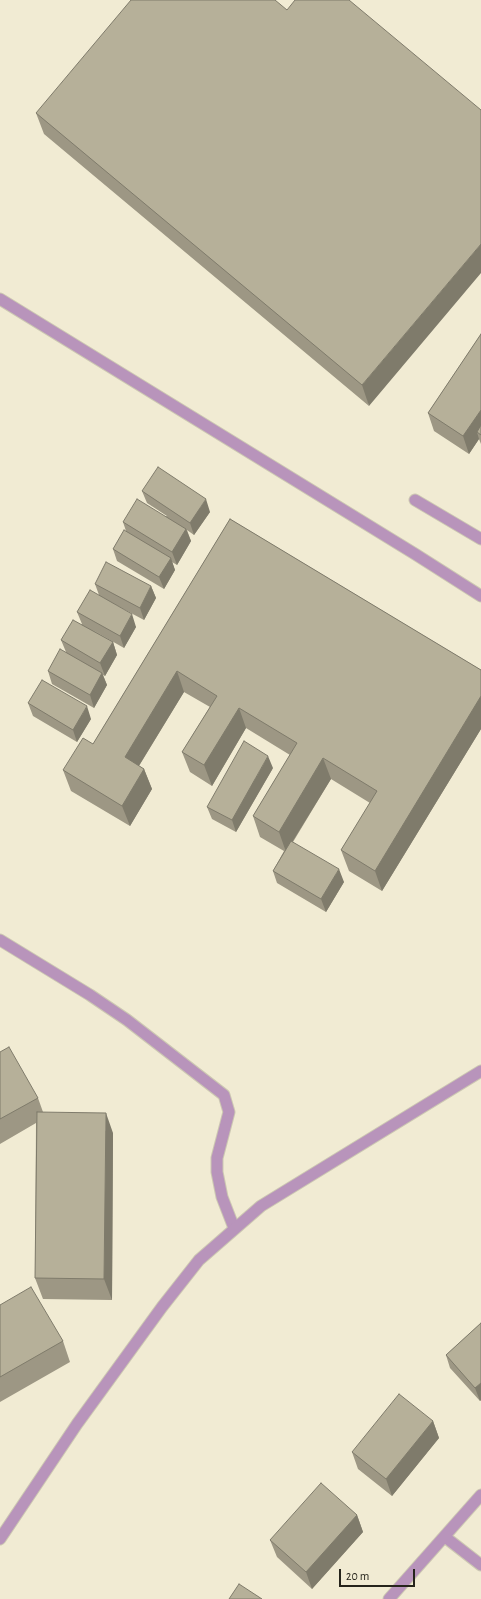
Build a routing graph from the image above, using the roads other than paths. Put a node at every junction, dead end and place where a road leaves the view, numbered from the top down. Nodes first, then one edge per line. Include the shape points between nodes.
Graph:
1 (0, 299) edge
2 (415, 500) dead end
3 (481, 539) edge
4 (481, 596) edge
5 (0, 940) edge
6 (481, 1071) edge
7 (234, 1228) junction
8 (481, 1495) edge
9 (445, 1537) junction
10 (0, 1539) edge
11 (481, 1566) edge
12 (389, 1599) edge

1 - 4 street
2 - 3 street
5 - 7 street via 90,995 224,1095 229,1112 217,1158 217,1172 222,1197
6 - 7 street via 261,1206
7 - 10 street via 199,1260 162,1307
8 - 9 street
9 - 11 street
9 - 12 street

